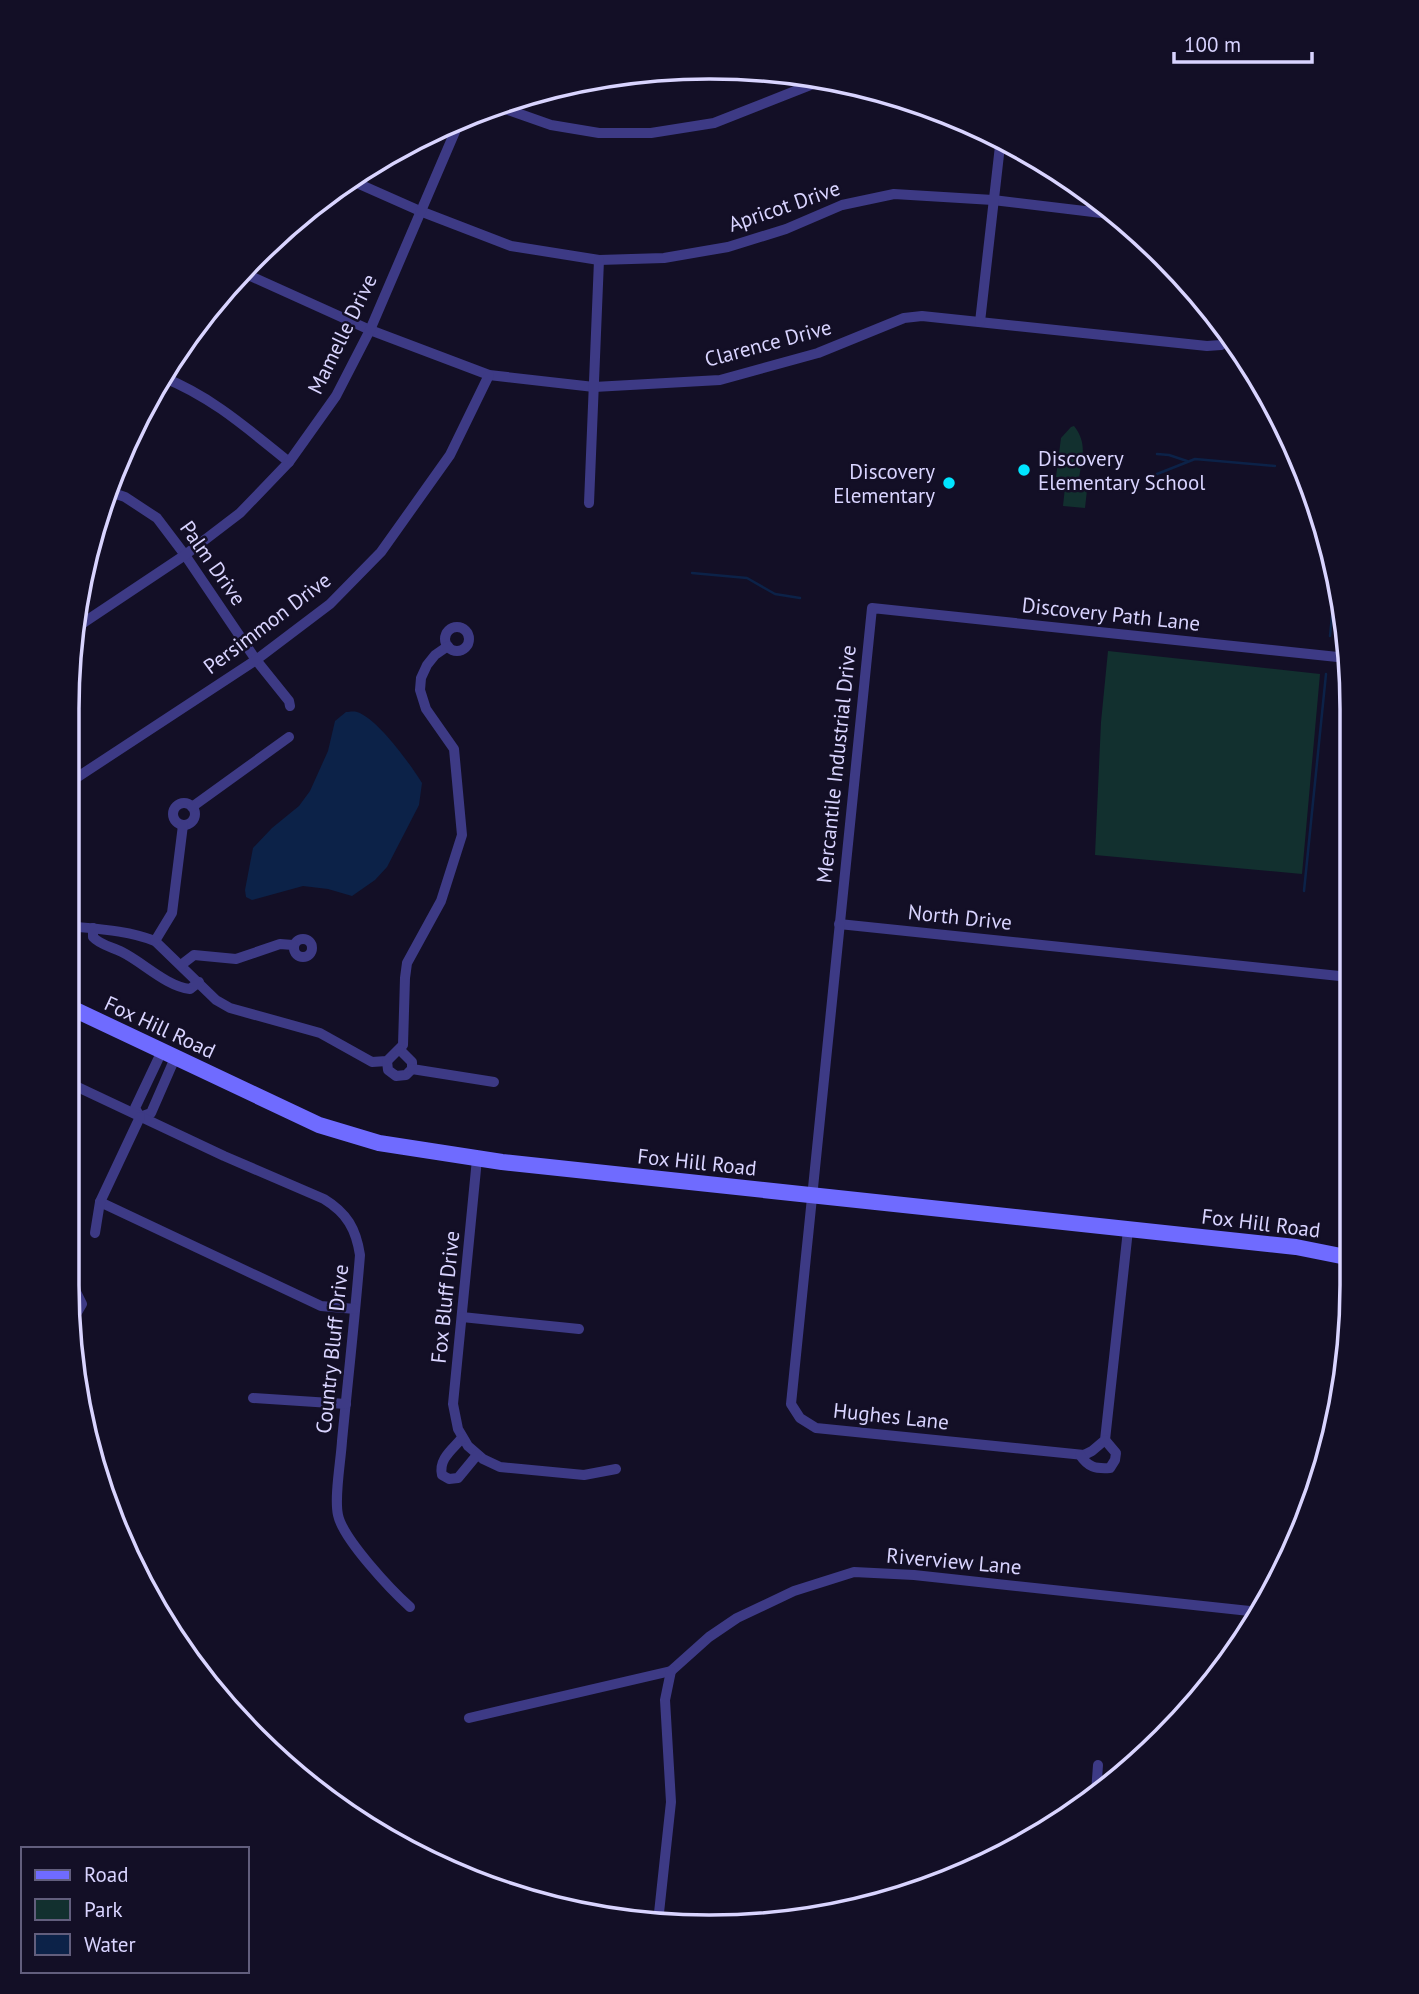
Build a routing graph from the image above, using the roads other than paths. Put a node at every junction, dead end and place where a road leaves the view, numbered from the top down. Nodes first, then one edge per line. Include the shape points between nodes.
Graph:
1 (807, 86) edge
2 (511, 111) edge
3 (454, 133) edge
4 (999, 150) edge
5 (360, 185) edge
6 (993, 200) junction
7 (420, 211) junction
8 (1097, 213) edge
9 (599, 260) junction
10 (251, 276) edge
11 (980, 321) junction
12 (370, 330) junction
13 (1223, 344) edge
14 (489, 374) junction
15 (171, 381) edge
16 (594, 387) junction
17 (289, 462) junction
18 (117, 494) edge
19 (589, 503) dead end
20 (185, 555) junction
21 (872, 608) joint
22 (85, 622) edge
23 (448, 646) dead end
24 (1338, 657) edge
25 (256, 660) junction
26 (290, 706) dead end
27 (289, 737) dead end
28 (79, 776) edge
29 (192, 807) junction
30 (183, 825) junction
31 (839, 924) junction
32 (79, 927) edge
33 (93, 928) junction
34 (155, 942) junction
35 (293, 946) dead end
36 (181, 965) junction
37 (1340, 976) edge
38 (199, 982) junction
39 (79, 1012) edge
40 (400, 1050) junction
41 (168, 1055) junction
42 (387, 1061) junction
43 (412, 1069) junction
44 (494, 1082) dead end
45 (79, 1088) edge
46 (140, 1117) junction
47 (477, 1159) junction
48 (811, 1196) junction
49 (100, 1202) junction
50 (1128, 1230) junction
51 (95, 1233) dead end
52 (1340, 1256) edge
53 (355, 1309) junction
54 (462, 1317) junction
55 (579, 1329) dead end
56 (253, 1398) dead end
57 (345, 1405) junction
58 (462, 1437) junction
59 (1105, 1440) junction
60 (477, 1455) junction
61 (1080, 1455) junction
62 (616, 1469) dead end
63 (410, 1607) dead end
64 (1249, 1611) edge
65 (671, 1671) junction
66 (468, 1718) dead end
67 (1098, 1765) dead end
68 (1097, 1782) edge
69 (659, 1913) edge

1 - 2 street via 714,123 651,133 599,133 551,125
3 - 7 street, Mamelle Drive
4 - 6 street
5 - 7 street, Apricot Drive
6 - 8 street, Apricot Drive
6 - 9 street, Apricot Drive via 894,194 842,205 728,247 664,258
6 - 11 street
7 - 9 street, Apricot Drive via 511,246
7 - 12 street, Mamelle Drive
9 - 16 street
10 - 12 street, Clarence Drive
11 - 13 street, Clarence Drive
11 - 16 street, Clarence Drive via 904,318 818,353 720,380
12 - 14 street, Clarence Drive
12 - 17 street, Mamelle Drive via 336,396
14 - 16 street, Clarence Drive
14 - 25 street, Persimmon Drive via 450,455 381,552 330,604
15 - 17 street via 220,407
16 - 19 street
17 - 20 street, Mamelle Drive via 240,513
18 - 20 street, Palm Drive via 157,518
20 - 22 street, Mamelle Drive
20 - 25 street, Palm Drive
21 - 24 street, Discovery Path Lane
21 - 31 street, Mercantile Industrial Drive
23 - 40 street via 427,664 420,690 426,709 454,749 461,835 440,901 407,963 405,1034
25 - 26 street, Palm Drive
25 - 28 street, Persimmon Drive
27 - 29 street
29 - 30 street via 193,821
29 - 30 street via 183,803 174,809 174,819
30 - 34 street via 172,913
31 - 37 street, North Drive
31 - 48 street
32 - 33 street
33 - 34 street via 121,930
33 - 38 street via 99,943 180,987 190,989
34 - 36 street
35 - 36 street via 280,944 236,959 194,955
36 - 38 street
38 - 42 street via 230,1008 320,1032 372,1062
39 - 41 street, Fox Hill Road
40 - 42 street
40 - 43 street via 412,1062
41 - 46 street via 151,1113
41 - 46 street via 135,1108
41 - 47 street, Fox Hill Road via 319,1125 379,1143
42 - 43 street via 388,1070 396,1076
43 - 44 street
45 - 46 street, Country Bluff Drive
46 - 49 street
46 - 53 street, Country Bluff Drive via 336,1206 357,1237
47 - 48 street, Fox Hill Road
47 - 54 street, Fox Bluff Drive
48 - 50 street, Fox Hill Road
48 - 61 street, Hughes Lane via 791,1404 800,1418 816,1428
49 - 51 street
49 - 53 street via 321,1306
50 - 52 street, Fox Hill Road
50 - 59 street, Hughes Lane
53 - 57 street, Country Bluff Drive
54 - 55 street
54 - 58 street, Fox Bluff Drive via 453,1404
56 - 57 street
57 - 63 street, Country Bluff Drive via 338,1516 390,1590
58 - 60 street, Fox Bluff Drive
58 - 60 street via 444,1457 442,1475 458,1478
59 - 61 street
59 - 61 street, Hughes Lane via 1116,1453 1110,1468 1096,1469
60 - 62 street, Fox Bluff Drive via 500,1466 533,1471 584,1475
64 - 65 street, Riverview Lane via 854,1572 793,1591 737,1618
65 - 66 street, Riverview Lane
65 - 69 street via 666,1700 671,1802
67 - 68 street

